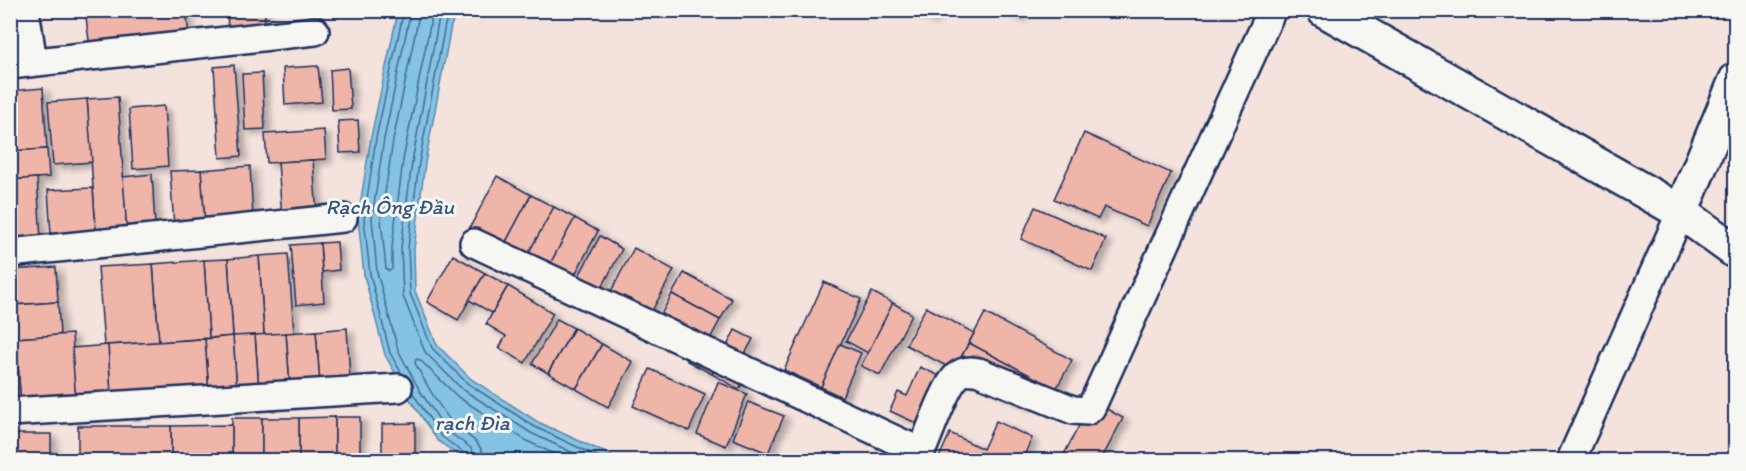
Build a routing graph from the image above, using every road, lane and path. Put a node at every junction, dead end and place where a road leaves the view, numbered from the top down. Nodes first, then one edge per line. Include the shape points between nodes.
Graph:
1 (25, 10) edge
2 (1272, 10) edge
3 (1324, 10) edge
4 (315, 31) dead end
5 (22, 63) edge
6 (1736, 80) edge
7 (1681, 212) junction
8 (343, 218) dead end
9 (474, 243) dead end
10 (1736, 252) edge
11 (10, 253) edge
12 (398, 388) dead end
13 (10, 412) edge
14 (1571, 460) edge

1 - 5 lane
2 - 9 lane via 1092,408 1087,411 1072,411 968,370 957,376 947,392 921,452
3 - 7 street
4 - 5 lane
6 - 7 street
7 - 10 street
7 - 14 lane
8 - 11 lane
12 - 13 lane

